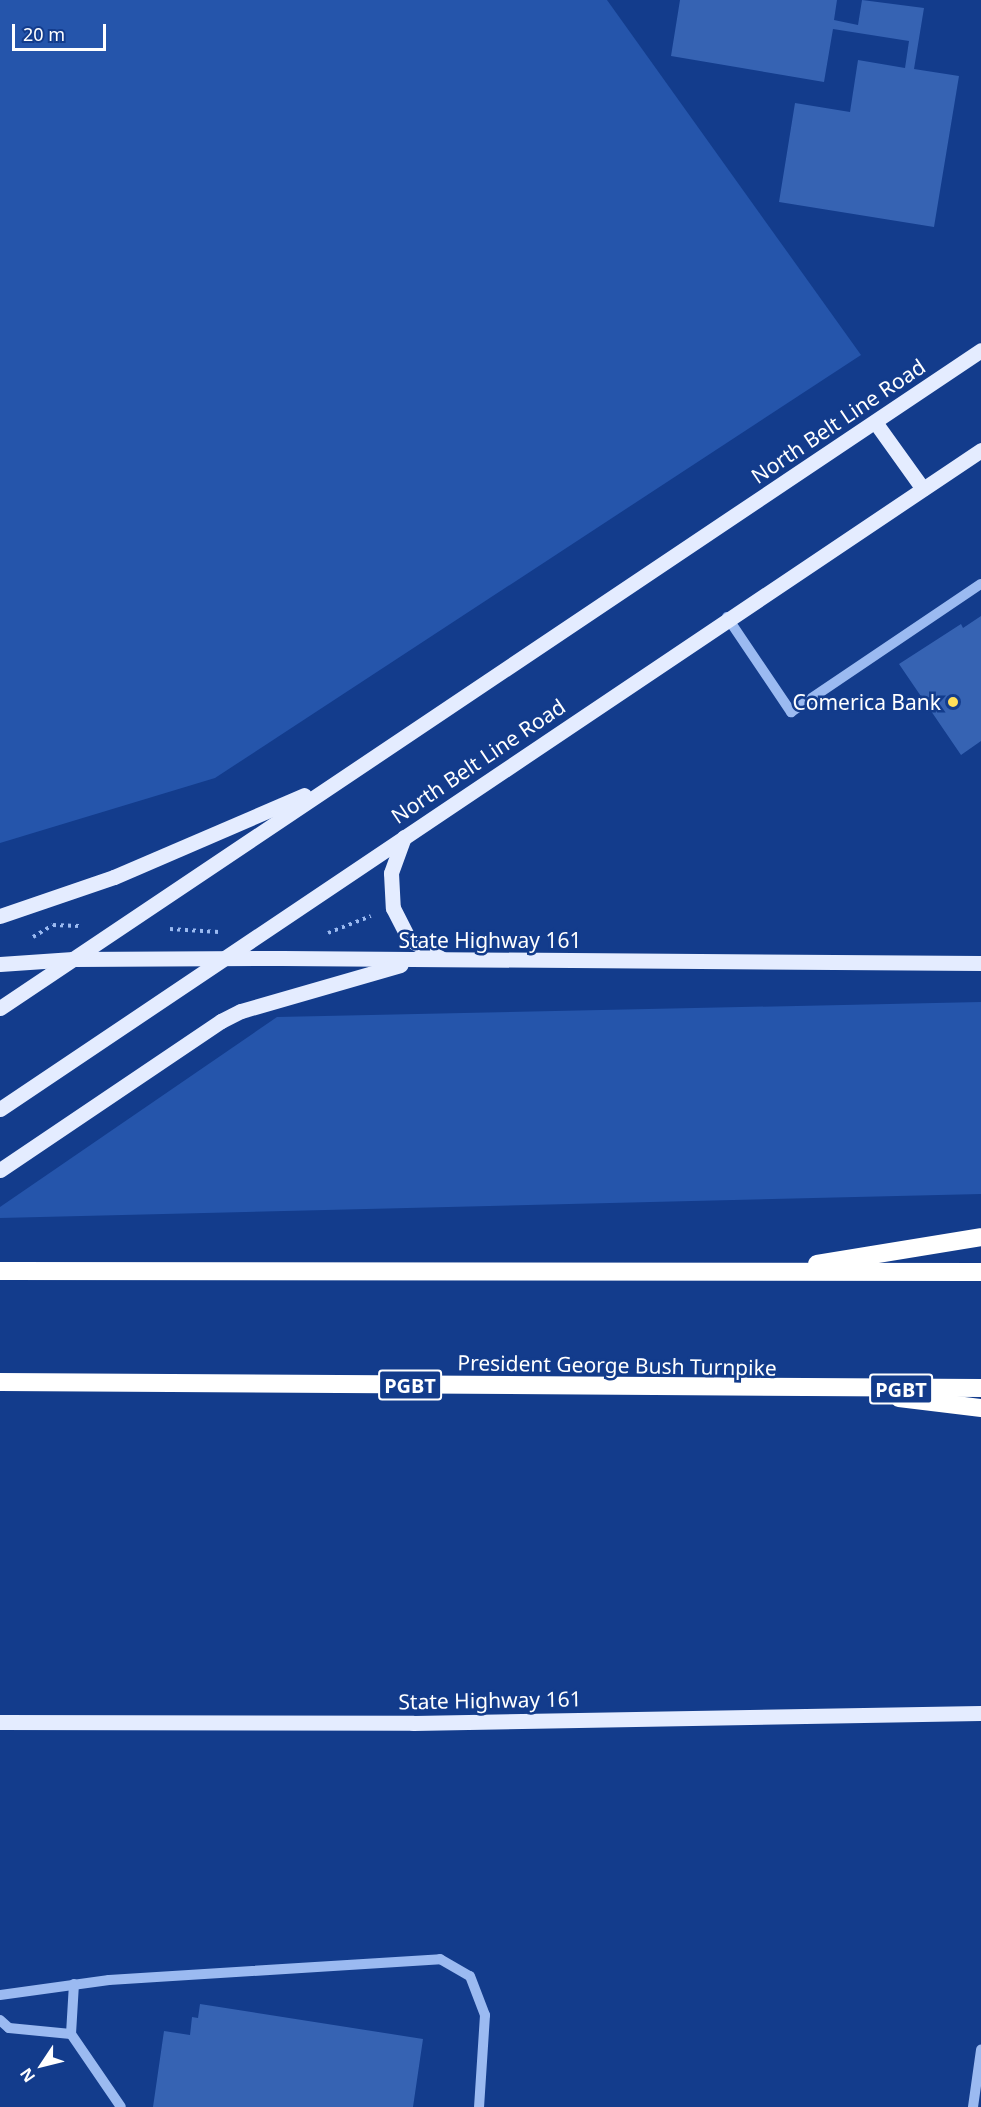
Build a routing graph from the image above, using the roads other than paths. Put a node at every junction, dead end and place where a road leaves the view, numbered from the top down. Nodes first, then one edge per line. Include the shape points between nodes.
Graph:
1 (981, 350) edge
2 (875, 422) junction
3 (981, 450) edge
4 (922, 489) junction
5 (981, 584) edge
6 (727, 617) junction
7 (337, 781) junction
8 (404, 837) junction
9 (0, 916) edge
10 (223, 958) junction
11 (73, 959) junction
12 (445, 960) junction
13 (414, 961) junction
14 (981, 963) edge
15 (0, 964) edge
16 (0, 1008) edge
17 (0, 1109) edge
18 (0, 1170) edge
19 (981, 1237) edge
20 (0, 1271) edge
21 (981, 1272) edge
22 (765, 1273) junction
23 (0, 1382) edge
24 (981, 1388) edge
25 (820, 1389) junction
26 (981, 1408) edge
27 (981, 1713) edge
28 (0, 1722) edge
29 (74, 1984) junction
30 (0, 1995) edge
31 (0, 2020) edge
32 (71, 2034) junction
33 (981, 2050) edge
34 (121, 2107) edge
35 (479, 2107) edge
36 (972, 2107) edge

1 - 2 main road, North Belt Line Road
2 - 4 main road
2 - 7 main road, North Belt Line Road
3 - 4 main road, North Belt Line Road
4 - 6 main road, North Belt Line Road
5 - 6 lane via 791,712
6 - 8 main road, North Belt Line Road
7 - 9 main road via 114,877
7 - 11 main road, North Belt Line Road
8 - 10 main road, North Belt Line Road
8 - 12 main road via 391,873 393,908 410,939
10 - 11 main road, State Highway 161
10 - 13 main road, State Highway 161
10 - 17 main road, North Belt Line Road
11 - 15 main road, State Highway 161
11 - 16 main road, North Belt Line Road
12 - 13 main road, State Highway 161
12 - 14 main road, State Highway 161
13 - 18 main road via 241,1011
19 - 22 highway
20 - 22 highway
21 - 22 highway
23 - 25 highway, President George Bush Turnpike / PGBT
24 - 25 highway, President George Bush Turnpike / PGBT
25 - 26 highway
27 - 28 main road, State Highway 161 via 413,1723
29 - 30 lane
29 - 32 lane
29 - 35 lane via 440,1959 470,1976 485,2015
31 - 32 lane via 9,2028
32 - 34 lane
33 - 36 lane

